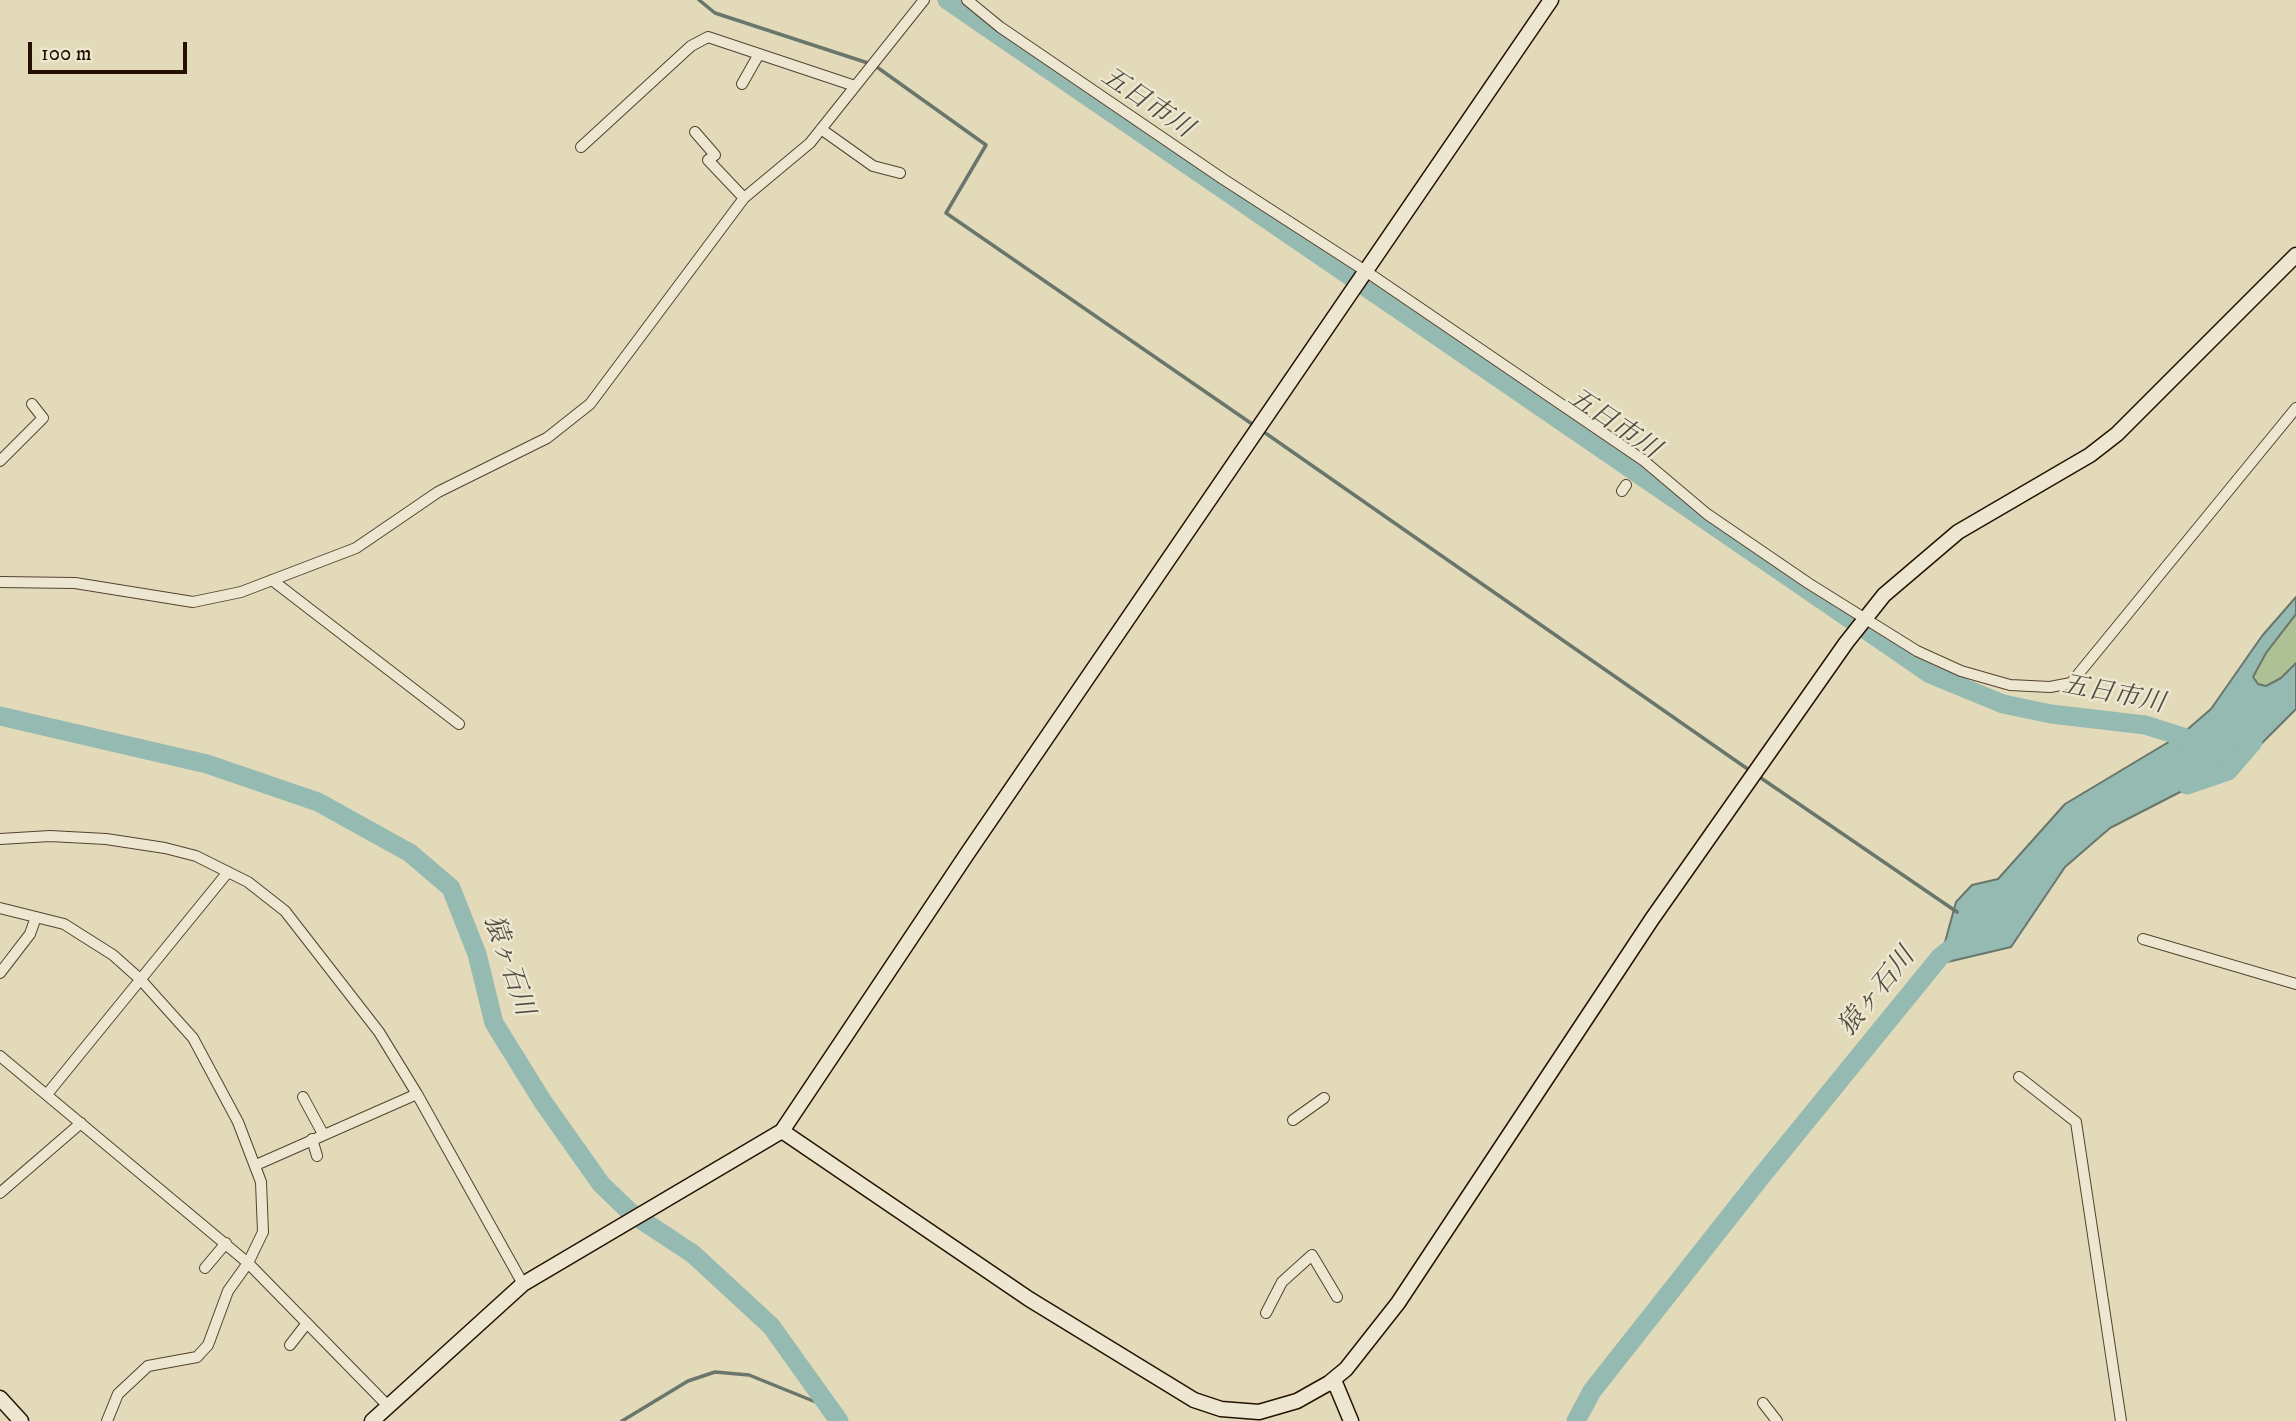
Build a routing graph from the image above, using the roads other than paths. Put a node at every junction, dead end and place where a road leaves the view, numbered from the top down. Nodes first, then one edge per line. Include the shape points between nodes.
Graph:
1 (967, 0) edge
2 (1550, 0) edge
3 (923, 1) edge
4 (759, 54) junction
5 (742, 84) dead end
6 (855, 86) junction
7 (821, 129) junction
8 (695, 132) dead end
9 (581, 147) dead end
10 (900, 173) dead end
11 (744, 198) junction
12 (2296, 255) edge
13 (1366, 273) junction
14 (32, 404) dead end
15 (2296, 408) edge
16 (0, 461) edge
17 (272, 580) junction
18 (0, 582) edge
19 (1863, 619) junction
20 (459, 724) dead end
21 (0, 839) edge
22 (228, 872) junction
23 (0, 908) edge
24 (36, 916) junction
25 (2143, 939) dead end
26 (0, 973) edge
27 (141, 980) junction
28 (2296, 984) edge
29 (0, 1056) edge
30 (2019, 1077) dead end
31 (48, 1093) junction
32 (417, 1094) junction
33 (303, 1097) dead end
34 (1324, 1098) dead end
35 (1293, 1120) dead end
36 (81, 1123) junction
37 (782, 1131) junction
38 (318, 1136) junction
39 (317, 1156) dead end
40 (256, 1165) junction
41 (0, 1193) edge
42 (226, 1243) junction
43 (248, 1263) junction
44 (205, 1268) dead end
45 (523, 1284) junction
46 (1337, 1297) dead end
47 (1266, 1313) dead end
48 (307, 1323) junction
49 (290, 1345) dead end
50 (1329, 1383) junction
51 (0, 1398) edge
52 (1763, 1403) dead end
53 (389, 1407) junction
54 (22, 1421) edge
55 (107, 1421) edge
56 (372, 1421) edge
57 (1351, 1421) edge
58 (1777, 1421) edge
59 (2120, 1421) edge

1 - 13 street via 1000,27
2 - 13 street
3 - 6 street
4 - 5 street
4 - 6 street
4 - 9 street via 708,37 691,46
6 - 7 street
7 - 10 street via 873,166
7 - 11 street
8 - 11 street via 715,155 708,160
11 - 17 street via 590,404 558,430 438,492 356,548
12 - 19 street via 2117,434 2090,455 1958,532 1884,595
13 - 19 street via 1643,460 1707,514
13 - 37 street
14 - 16 street via 43,418
15 - 19 street via 2071,683 2010,685 1961,671
17 - 18 street via 193,602 75,583
17 - 20 street
19 - 50 street via 1653,919 1398,1303 1346,1369
21 - 22 street via 106,839 196,856
22 - 27 street
22 - 32 street via 285,911 379,1032
23 - 24 street
24 - 26 street via 30,934
24 - 27 street via 82,934
25 - 28 street
27 - 31 street
27 - 40 street via 193,1038
29 - 31 street
30 - 59 street via 2076,1122
31 - 36 street
32 - 38 street
32 - 45 street
33 - 38 street
34 - 35 street
36 - 41 street
36 - 42 street
37 - 45 street
37 - 50 street via 1028,1299 1194,1400 1221,1409 1259,1412 1297,1401
38 - 39 street
38 - 40 street
40 - 43 street via 263,1232
42 - 43 street
42 - 44 street
43 - 48 street
43 - 55 street via 228,1291 208,1345 197,1357 148,1366 118,1394
45 - 53 street
46 - 47 street via 1312,1255 1282,1282
48 - 49 street
48 - 53 street
50 - 57 street via 1336,1385
51 - 54 street
52 - 58 street
53 - 56 street

